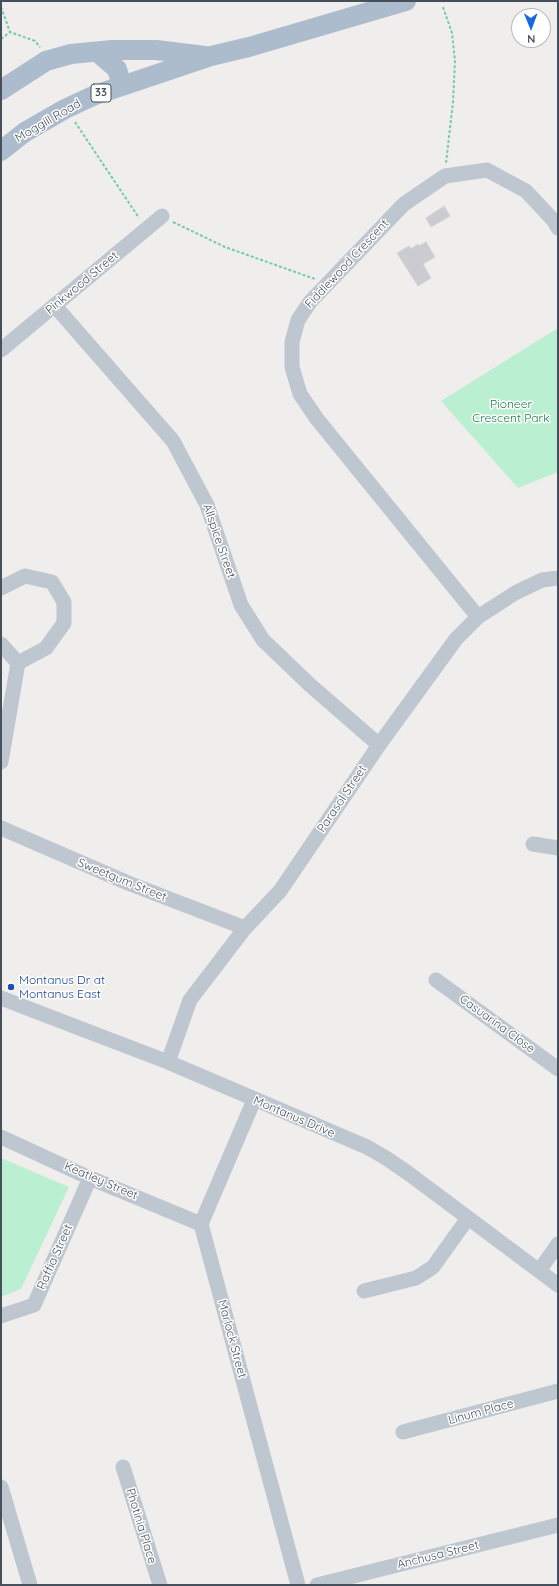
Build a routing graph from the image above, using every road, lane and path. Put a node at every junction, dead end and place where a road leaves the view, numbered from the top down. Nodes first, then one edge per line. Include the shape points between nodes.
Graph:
1 (406, 1) edge
2 (1, 7) edge
3 (443, 7) dead end
4 (10, 32) junction
5 (1, 39) edge
6 (40, 47) dead end
7 (97, 52) junction
8 (211, 56) junction
9 (122, 86) junction
10 (1, 90) edge
11 (72, 117) dead end
12 (1, 151) edge
13 (444, 176) junction
14 (162, 216) joint
15 (558, 228) edge
16 (146, 229) junction
17 (324, 286) junction
18 (56, 306) junction
19 (1, 350) edge
20 (558, 578) edge
21 (1, 588) edge
22 (478, 617) junction
23 (1, 644) edge
24 (18, 663) junction
25 (6, 703) edge
26 (379, 745) junction
27 (1, 762) edge
28 (1, 828) edge
29 (533, 844) dead end
30 (558, 848) edge
31 (245, 928) junction
32 (436, 980) dead end
33 (1, 998) edge
34 (168, 1062) junction
35 (558, 1069) edge
36 (254, 1100) junction
37 (1, 1137) edge
38 (90, 1178) junction
39 (468, 1218) junction
40 (201, 1224) junction
41 (558, 1244) edge
42 (539, 1271) junction
43 (558, 1285) edge
44 (364, 1291) dead end
45 (1, 1316) edge
46 (558, 1391) edge
47 (403, 1432) dead end
48 (123, 1467) dead end
49 (1, 1487) edge
50 (558, 1525) edge
51 (30, 1585) edge
52 (160, 1585) edge
53 (298, 1585) edge
54 (317, 1585) edge

1 - 8 main road, Moggill Road / 33
2 - 4 path
3 - 13 path via 452,33 455,61
4 - 5 path
4 - 6 path via 35,41
7 - 8 main road, Moggill Road / 33 via 156,50
7 - 9 main road via 117,69
7 - 10 main road, Moggill Road / 33 via 71,54 46,61
8 - 9 main road, Moggill Road / 33
9 - 12 main road, Moggill Road / 33 via 65,109 25,132
11 - 16 path
13 - 15 street, Fiddlewood Crescent via 487,170 526,191
13 - 17 street, Fiddlewood Crescent via 404,204
14 - 16 street, Pinkwood Street
14 - 17 path via 225,247 312,278
16 - 18 street, Pinkwood Street
17 - 22 street, Fiddlewood Crescent via 298,320 292,342 292,367 300,394
18 - 19 street, Pinkwood Street
18 - 26 street, Allspice Street via 173,441 207,504 241,605 264,640 310,685
20 - 22 street, Parasol Street via 542,580 514,593
21 - 24 street via 25,576 52,582 64,602 64,623 46,648
22 - 26 street, Parasol Street via 456,639
23 - 24 street
24 - 25 street
25 - 27 street
26 - 31 street, Parasol Street via 280,891
28 - 31 street, Sweetgum Street via 128,883
29 - 30 street
31 - 34 street, Parasol Street via 190,1000
32 - 35 street, Casuarina Close
33 - 34 street, Montanus Drive
34 - 36 street, Montanus Drive
36 - 39 street, Montanus Drive via 367,1147 392,1162
36 - 40 street
37 - 38 street, Keatley Street
38 - 40 street, Keatley Street
38 - 45 street, Raffia Street via 34,1305
39 - 42 street, Montanus Drive
39 - 44 street via 433,1267 416,1278
40 - 53 street, Marlock Street
41 - 42 street
42 - 43 street, Montanus Drive
46 - 47 street, Linum Place
48 - 52 street, Photinia Place
49 - 51 street
50 - 54 street, Anchusa Street

